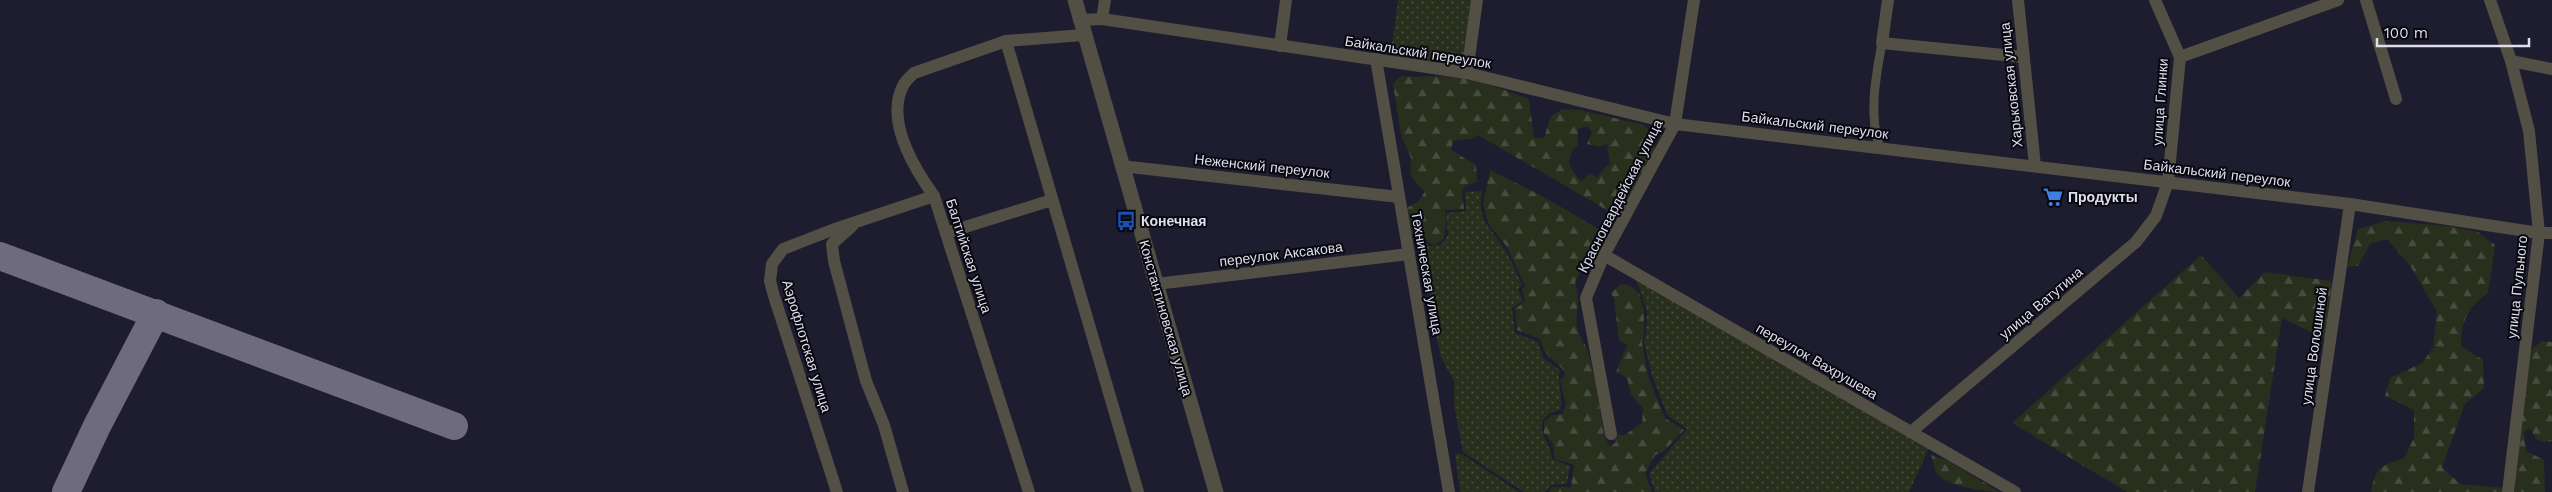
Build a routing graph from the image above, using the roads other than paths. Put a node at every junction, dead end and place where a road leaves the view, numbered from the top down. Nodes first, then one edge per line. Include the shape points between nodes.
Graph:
1 (1075, 0) edge
2 (1105, 0) edge
3 (1286, 0) edge
4 (1477, 0) edge
5 (1694, 0) edge
6 (1888, 0) edge
7 (2018, 0) edge
8 (2155, 0) edge
9 (2338, 0) edge
10 (2366, 0) edge
11 (2490, 0) edge
12 (1102, 19) junction
13 (1081, 28) junction
14 (1006, 41) junction
15 (1882, 43) junction
16 (1280, 46) junction
17 (2024, 57) junction
18 (2180, 57) junction
19 (1376, 59) junction
20 (2511, 61) junction
21 (2552, 69) edge
22 (1467, 73) junction
23 (2396, 99) dead end
24 (1675, 124) junction
25 (1880, 148) junction
26 (1121, 166) junction
27 (2035, 166) junction
28 (2168, 182) junction
29 (934, 196) junction
30 (1399, 197) junction
31 (1052, 200) junction
32 (2350, 204) junction
33 (857, 222) junction
34 (946, 232) junction
35 (2546, 233) edge
36 (1409, 254) junction
37 (1604, 256) junction
38 (1156, 284) junction
39 (1911, 432) junction
40 (1610, 434) dead end
41 (837, 492) edge
42 (903, 492) edge
43 (1029, 492) edge
44 (1138, 492) edge
45 (1216, 492) edge
46 (1449, 492) edge
47 (2015, 492) edge
48 (2308, 492) edge
49 (2508, 492) edge

1 - 13 street, Константиновская улица
2 - 12 street
3 - 16 street
4 - 22 street
5 - 24 street, Красногвардейская улица
6 - 15 street
7 - 17 street, Харьковская улица
8 - 18 street, улица Глинки
9 - 18 street
10 - 23 street
11 - 20 street, улица Пульного
12 - 13 street, Байкальский переулок
12 - 16 street, Байкальский переулок
13 - 14 street, Балтийская улица
13 - 26 street, Константиновская улица
14 - 29 street, Балтийская улица via 914,73 903,85 897,110 903,140 914,169
14 - 31 street
15 - 17 street
15 - 25 street via 1875,75 1876,136
16 - 19 street, Байкальский переулок
17 - 27 street, Харьковская улица
18 - 28 street, улица Глинки
19 - 22 street, Байкальский переулок
19 - 30 street, Техническая улица
20 - 21 street
20 - 35 street, улица Пульного via 2529,131
22 - 24 street, Байкальский переулок
24 - 25 street, Байкальский переулок
24 - 37 street, Красногвардейская улица
25 - 27 street, Байкальский переулок
26 - 30 street, Неженский переулок
26 - 38 street, Константиновская улица
27 - 28 street, Байкальский переулок
28 - 32 street, Байкальский переулок
28 - 39 street, улица Ватутина via 2156,216 2136,242
29 - 33 street, Аэрофлотская улица
29 - 34 street, Балтийская улица
30 - 36 street, Техническая улица
31 - 34 street
31 - 44 street
32 - 35 street, Байкальский переулок
32 - 48 street, улица Волошиной
33 - 41 street, Аэрофлотская улица via 783,249 772,264 770,281
33 - 42 street via 832,244 834,261 866,381 884,425
34 - 43 street, Балтийская улица
35 - 49 street, улица Пульного
36 - 38 street, переулок Аксакова
36 - 46 street, Техническая улица
37 - 39 street, переулок Вахрушева
37 - 40 street, Красногвардейская улица via 1586,298
38 - 45 street, Константиновская улица
39 - 47 street, переулок Вахрушева

